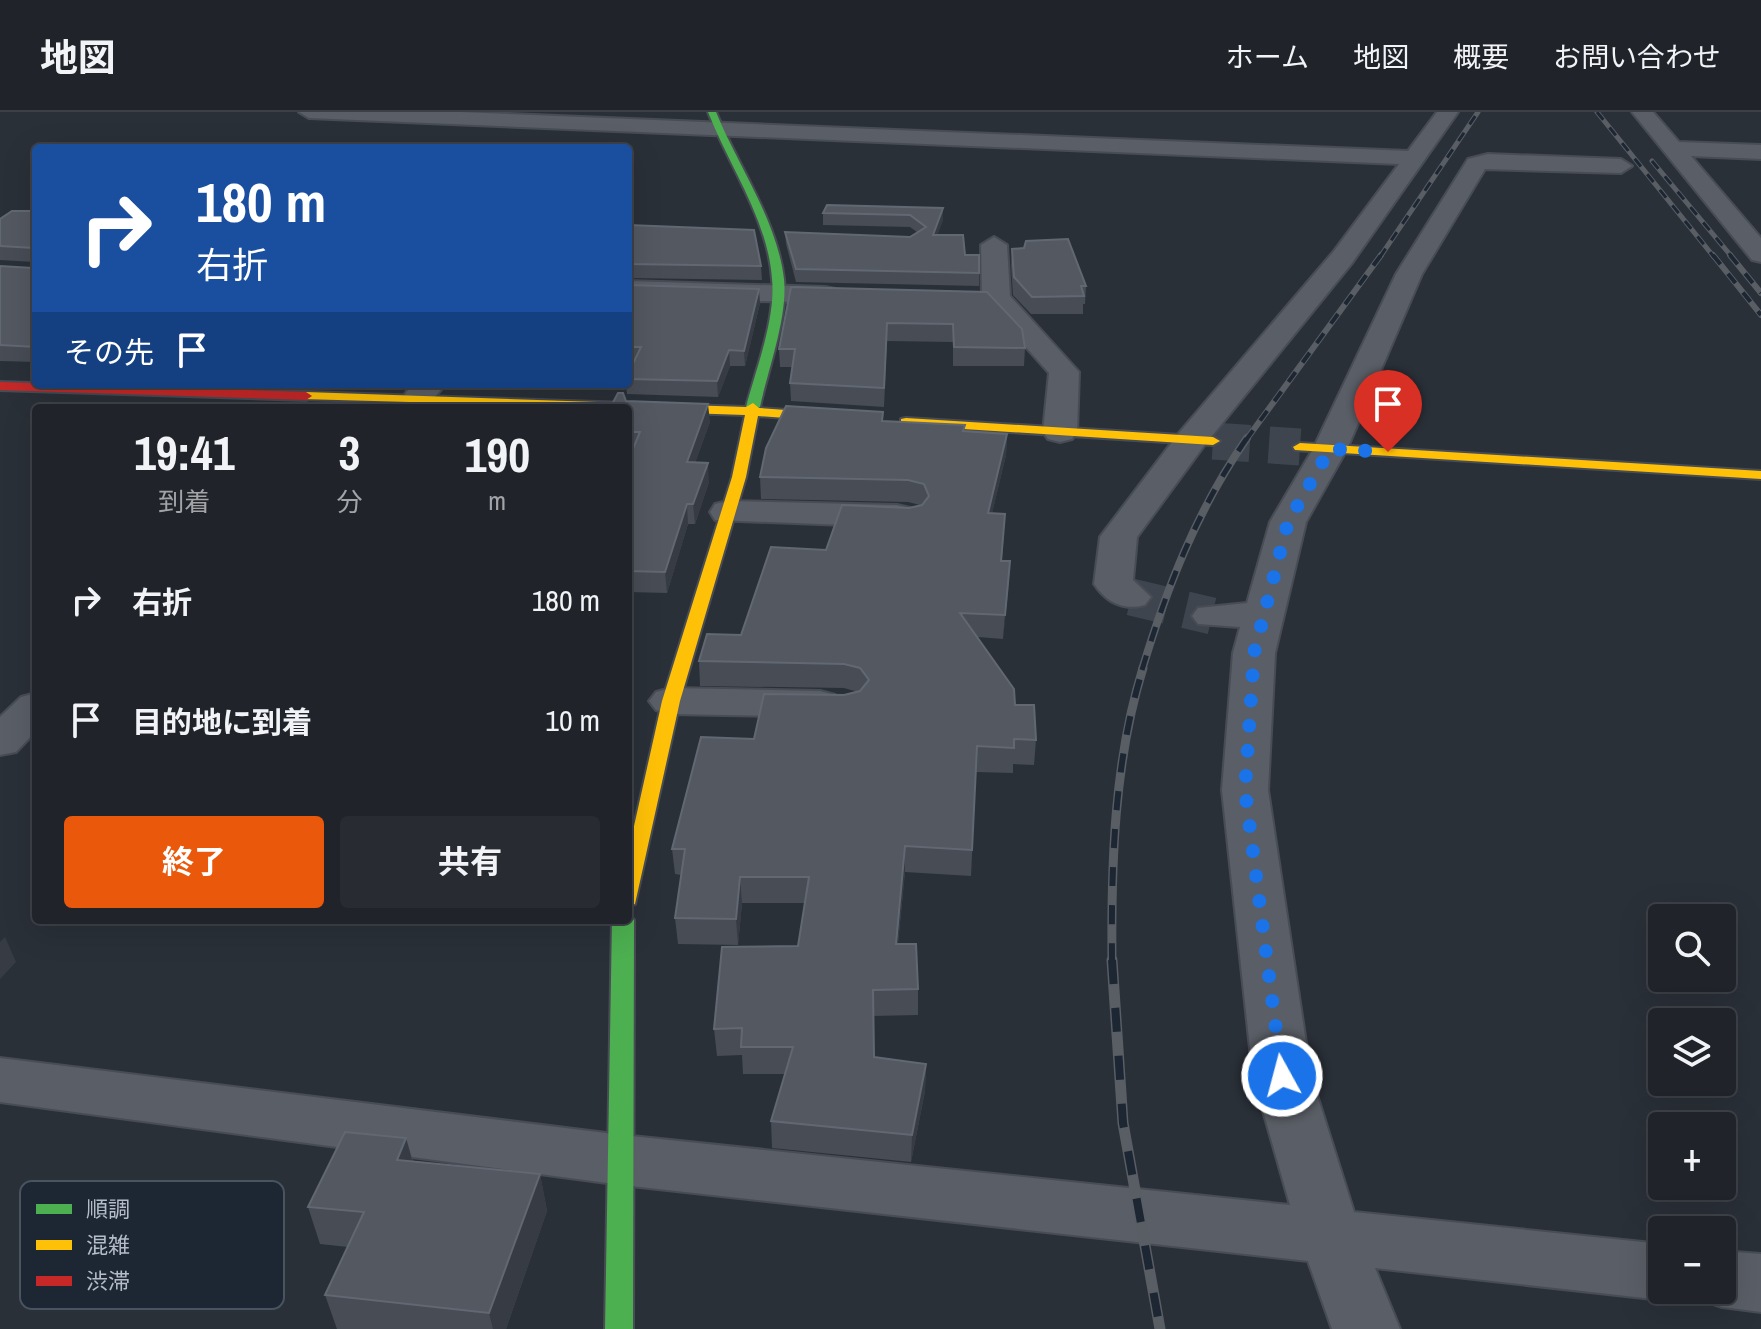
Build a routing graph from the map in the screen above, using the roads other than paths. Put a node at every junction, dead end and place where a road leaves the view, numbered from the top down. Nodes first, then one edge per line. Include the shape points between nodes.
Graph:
1 (309, 112) edge
2 (1448, 112) edge
3 (1642, 112) edge
4 (714, 120) edge
5 (1671, 148) junction
6 (1761, 152) edge
7 (1415, 158) junction
8 (1621, 166) dead end
9 (767, 234) junction
10 (798, 235) edge
11 (994, 245) dead end
12 (1761, 254) edge
13 (632, 289) edge
14 (775, 295) junction
15 (854, 296) edge
16 (965, 297) edge
17 (996, 298) junction
18 (0, 386) edge
19 (32, 388) edge
20 (40, 388) edge
21 (423, 392) edge
22 (338, 403) edge
23 (631, 404) edge
24 (632, 404) edge
25 (753, 411) junction
26 (854, 419) edge
27 (886, 421) edge
28 (1060, 432) junction
29 (1202, 440) junction
30 (1315, 448) junction
31 (1761, 475) edge
32 (728, 512) junction
33 (908, 516) edge
34 (1131, 597) dead end
35 (1264, 615) junction
36 (1212, 616) tunnel mouth
37 (671, 701) junction
38 (844, 704) edge
39 (32, 710) edge
40 (0, 742) edge
41 (632, 881) edge
42 (623, 924) edge
43 (0, 1080) edge
44 (622, 1160) junction
45 (1330, 1235) junction
46 (1648, 1270) edge
47 (1736, 1280) edge
48 (1761, 1283) edge
49 (619, 1329) edge
50 (1366, 1329) edge

1 - 4 street
2 - 7 street
3 - 5 street
4 - 7 street
4 - 9 street
5 - 6 street
5 - 12 street
7 - 29 street
8 - 30 street via 1476,164 1409,274
9 - 10 street
9 - 14 street via 779,282
11 - 17 street
13 - 14 street
14 - 15 street
14 - 25 street
16 - 17 street
17 - 28 street via 1064,372
18 - 19 street
20 - 22 street
21 - 22 street
21 - 23 street
24 - 25 street
25 - 26 street
25 - 32 street
27 - 28 street
28 - 29 street
29 - 34 street via 1119,537 1113,584
30 - 31 street
30 - 35 street via 1288,522
32 - 33 street
32 - 37 street
35 - 36 street
35 - 45 street via 1254,653 1245,790 1282,1076
37 - 38 street
37 - 41 street
39 - 40 street
42 - 44 street
43 - 44 street
44 - 45 street
44 - 49 street
45 - 46 street
45 - 50 street
47 - 48 street

